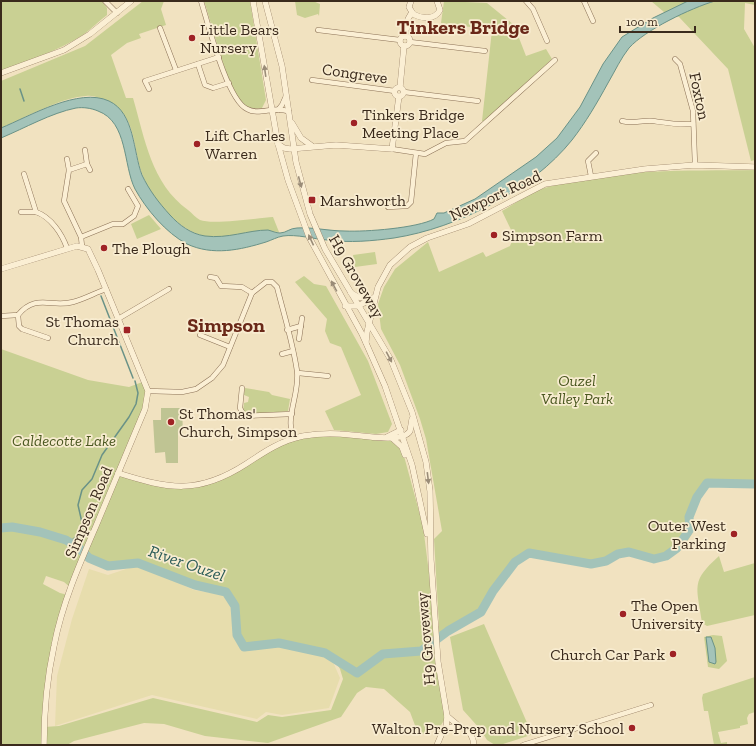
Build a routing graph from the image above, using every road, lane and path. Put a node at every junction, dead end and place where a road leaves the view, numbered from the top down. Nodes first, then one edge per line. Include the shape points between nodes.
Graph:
1 (105, 1) edge
2 (131, 1) edge
3 (201, 1) edge
4 (253, 1) edge
5 (265, 1) edge
6 (411, 1) edge
7 (526, 1) edge
8 (584, 1) edge
9 (439, 2) edge
10 (412, 12) junction
11 (116, 13) junction
12 (593, 21) dead end
13 (160, 28) dead end
14 (318, 30) dead end
15 (405, 36) junction
16 (400, 40) junction
17 (547, 41) dead end
18 (410, 42) junction
19 (404, 46) junction
20 (485, 51) dead end
21 (219, 57) junction
22 (675, 58) dead end
23 (555, 60) dead end
24 (198, 64) junction
25 (176, 70) junction
26 (1, 73) edge
27 (312, 80) dead end
28 (228, 83) junction
29 (400, 87) junction
30 (149, 89) dead end
31 (404, 92) junction
32 (286, 94) junction
33 (397, 94) junction
34 (478, 101) dead end
35 (275, 110) junction
36 (289, 115) junction
37 (622, 121) dead end
38 (693, 124) junction
39 (294, 134) junction
40 (278, 142) junction
41 (312, 146) junction
42 (292, 149) junction
43 (392, 149) junction
44 (85, 150) dead end
45 (416, 153) junction
46 (596, 153) dead end
47 (67, 159) dead end
48 (87, 164) junction
49 (283, 164) junction
50 (695, 165) junction
51 (755, 167) edge
52 (69, 170) junction
53 (90, 170) dead end
54 (24, 174) dead end
55 (591, 176) junction
56 (128, 189) dead end
57 (388, 207) dead end
58 (21, 212) dead end
59 (36, 212) junction
60 (81, 237) junction
61 (82, 246) junction
62 (67, 248) junction
63 (1, 269) edge
64 (210, 277) dead end
65 (106, 289) junction
66 (169, 289) dead end
67 (252, 293) junction
68 (351, 293) junction
69 (372, 298) junction
70 (345, 306) junction
71 (358, 306) junction
72 (18, 315) junction
73 (1, 316) edge
74 (302, 318) dead end
75 (118, 319) junction
76 (369, 324) junction
77 (301, 326) junction
78 (288, 330) junction
79 (200, 335) dead end
80 (48, 338) dead end
81 (299, 339) dead end
82 (366, 343) junction
83 (230, 347) junction
84 (292, 351) junction
85 (282, 354) dead end
86 (298, 373) junction
87 (328, 376) dead end
88 (242, 388) dead end
89 (148, 391) junction
90 (412, 412) junction
91 (292, 414) junction
92 (401, 430) junction
93 (409, 433) junction
94 (403, 437) junction
95 (293, 438) junction
96 (389, 438) junction
97 (420, 440) junction
98 (118, 473) junction
99 (419, 492) junction
100 (431, 560) junction
101 (650, 705) dead end
102 (447, 716) junction
103 (459, 726) junction
104 (446, 729) junction
105 (44, 745) edge
106 (437, 745) edge
107 (475, 745) edge
108 (523, 745) edge

1 - 11 street
2 - 11 street
3 - 21 street
35 -> 4 street, H9 Groveway
5 - 32 street
6 - 10 street via 409,7
7 - 17 street via 533,9
8 - 12 street
9 - 10 street via 440,10 434,16 418,16
10 - 15 street
11 - 26 street via 90,34 64,50
13 - 25 street
14 - 16 street
15 - 16 street
15 - 18 street
16 - 19 street
18 - 19 street
18 - 20 street
19 - 29 street
21 - 24 street
21 - 28 street
22 - 38 street, Foxton via 680,64 691,103
23 - 45 street via 465,142 446,143 425,154
24 - 25 street
24 - 28 street via 205,85 213,88
25 - 30 street via 145,81
27 - 33 street, Congreve
28 - 35 street via 235,98 247,110
29 - 31 street
29 - 33 street via 396,88
31 - 33 street
31 - 34 street
32 - 35 street via 282,105
32 - 36 street
33 - 43 street
35 - 36 street
35 - 40 street, H9 Groveway via 274,125
36 - 39 street
37 - 38 street
38 - 50 street, Foxton
39 - 41 street
39 - 42 street, H9 Groveway
40 - 42 street via 284,148
40 - 49 street, H9 Groveway
41 - 42 street
41 - 43 street via 347,145
42 - 49 street via 285,155
42 -> 68 street, H9 Groveway via 310,214 333,263
43 - 45 street
44 - 48 street
45 - 57 street via 409,194 411,202 406,206
46 - 55 street via 588,161
47 - 52 street
48 - 52 street
48 - 53 street
70 -> 49 street, H9 Groveway via 323,266 300,214
50 - 51 street, Newport Road
50 - 55 street, Newport Road
52 - 60 street via 64,201
54 - 59 street
55 - 69 street, Newport Road via 545,184 468,224 410,246 390,265
56 - 60 street via 138,206 134,216 123,224 113,224
58 - 59 street
59 - 62 street via 41,213 59,230
60 - 61 street
61 - 62 street
61 - 65 street via 91,253
62 - 63 street
64 - 67 street via 216,278 221,286 242,287
65 - 72 street via 73,302 35,303 26,306
65 - 75 street
66 - 75 street
67 - 78 street via 266,282 275,283
67 - 83 street
68 - 69 street via 358,297
68 - 71 street, H9 Groveway
69 - 71 street
69 - 76 street, Newport Road
70 - 71 street
70 - 82 street, H9 Groveway
71 - 76 street, H9 Groveway
72 - 73 street
72 - 80 street via 19,326 22,329
74 - 77 street
75 - 89 street
76 - 82 street, Newport Road
76 -> 90 street, H9 Groveway via 391,360
77 - 78 street
77 - 81 street
78 - 84 street
79 - 83 street
82 - 92 street, H9 Groveway
83 - 89 street via 223,365 212,378 200,386 182,392
84 - 85 street
84 - 86 street
86 - 87 street
86 - 91 street
88 - 91 street via 240,408 244,416
89 - 98 street, Simpson Road via 145,409
90 - 93 street
90 - 97 street, H9 Groveway
91 - 95 street
92 - 93 street
92 - 94 street, H9 Groveway
92 - 96 street
93 - 94 street
93 - 97 street
94 - 96 street
94 - 99 street, H9 Groveway
95 - 96 street via 326,433
95 - 98 street via 272,447 231,473 199,485 167,486
96 - 99 street via 404,452 412,480
97 -> 100 street, H9 Groveway via 430,491
98 - 105 street, Simpson Road via 69,592 54,646 46,701
99 - 100 street, H9 Groveway
100 - 102 street, H9 Groveway via 438,662
101 - 108 street
102 - 103 street
102 - 104 street, H9 Groveway
103 - 104 street
103 - 107 street via 470,732
104 - 106 street via 439,737

